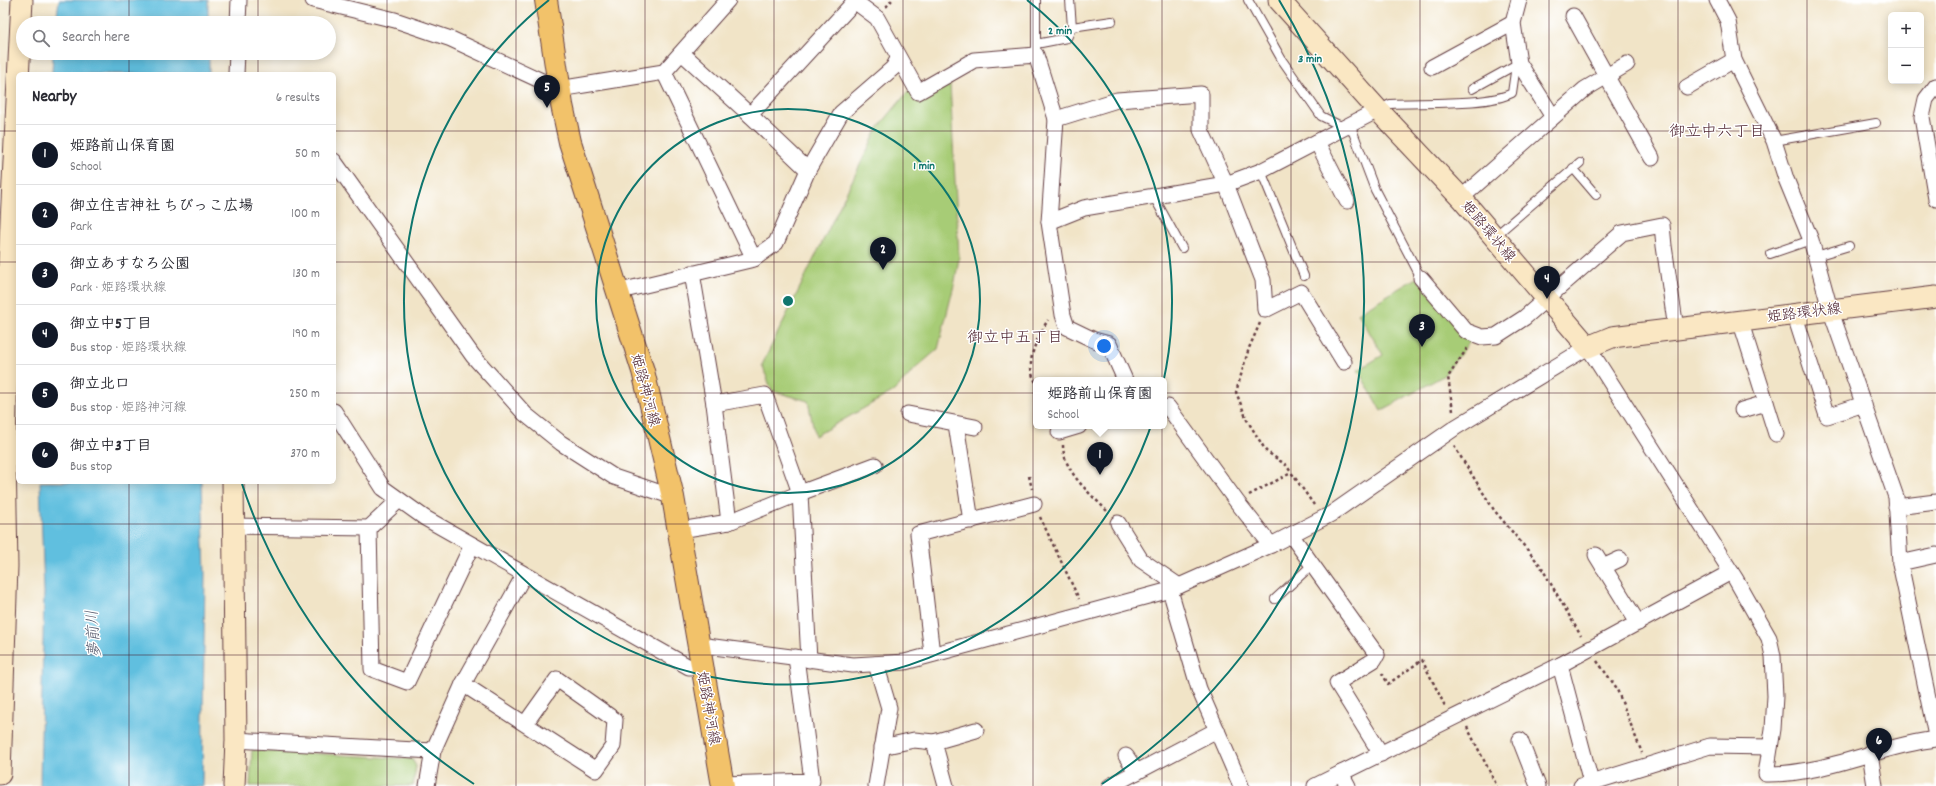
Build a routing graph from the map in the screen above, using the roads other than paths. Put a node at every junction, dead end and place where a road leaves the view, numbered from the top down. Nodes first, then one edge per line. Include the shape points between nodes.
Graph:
1 (22, 0) edge
2 (239, 0) edge
3 (313, 0) edge
4 (546, 0) edge
5 (728, 0) edge
6 (1036, 0) edge
7 (1070, 0) edge
8 (1248, 0) edge
9 (1519, 0) edge
10 (1717, 0) edge
11 (854, 1) edge
12 (1286, 2) edge
13 (21, 16) edge
14 (238, 16) edge
15 (1573, 16) dead end
16 (1112, 21) dead end
17 (1513, 23) junction
18 (1072, 27) junction
19 (1036, 49) junction
20 (682, 54) junction
21 (898, 59) junction
22 (18, 60) edge
23 (237, 60) edge
24 (1734, 60) junction
25 (1519, 63) junction
26 (1627, 64) dead end
27 (1432, 67) dead end
28 (17, 72) edge
29 (236, 72) edge
30 (664, 72) junction
31 (1606, 77) junction
32 (1936, 86) edge
33 (16, 87) edge
34 (1687, 87) dead end
35 (559, 89) junction
36 (1472, 89) dead end
37 (1378, 110) junction
38 (750, 115) junction
39 (1553, 117) junction
40 (1056, 119) junction
41 (1876, 123) dead end
42 (1345, 128) junction
43 (1774, 141) junction
44 (1317, 142) junction
45 (1652, 158) dead end
46 (1580, 163) dead end
47 (336, 164) edge
48 (1573, 168) junction
49 (808, 170) junction
50 (1261, 170) junction
51 (1226, 184) junction
52 (1596, 194) dead end
53 (1154, 197) junction
54 (1461, 198) junction
55 (1936, 199) edge
56 (1347, 201) dead end
57 (1049, 222) junction
58 (1494, 237) junction
59 (1811, 240) junction
60 (1849, 246) dead end
61 (1182, 248) dead end
62 (1770, 254) dead end
63 (1816, 256) junction
64 (754, 259) junction
65 (4, 261) edge
66 (692, 273) junction
67 (1304, 276) dead end
68 (1420, 278) joint
69 (616, 292) junction
70 (1936, 297) edge
71 (1547, 299) junction
72 (1830, 309) junction
73 (1794, 313) junction
74 (1740, 320) junction
75 (1676, 329) junction
76 (1588, 347) junction
77 (1344, 362) dead end
78 (1124, 377) edge
79 (1766, 403) junction
80 (714, 404) junction
81 (1864, 404) junction
82 (1167, 410) edge
83 (1742, 410) dead end
84 (336, 414) edge
85 (908, 414) dead end
86 (956, 424) junction
87 (974, 428) dead end
88 (1068, 429) edge
89 (1061, 431) road end
90 (1776, 434) dead end
91 (875, 465) dead end
92 (233, 484) edge
93 (800, 493) junction
94 (673, 497) junction
95 (399, 500) junction
96 (1936, 502) edge
97 (1034, 504) road end
98 (1896, 507) junction
99 (971, 521) junction
100 (729, 522) junction
101 (1118, 522) road end
102 (234, 526) junction
103 (370, 528) junction
104 (680, 530) junction
105 (1291, 535) junction
106 (472, 545) junction
107 (1271, 545) junction
108 (1936, 555) edge
109 (1620, 559) dead end
110 (1900, 563) junction
111 (1312, 565) junction
112 (1731, 572) junction
113 (524, 576) junction
114 (1175, 588) junction
115 (1275, 599) dead end
116 (1638, 623) junction
117 (699, 645) junction
118 (932, 654) junction
119 (803, 659) junction
120 (876, 664) junction
121 (1560, 665) junction
122 (702, 666) junction
123 (463, 684) junction
124 (525, 724) junction
125 (976, 730) dead end
126 (1217, 730) junction
127 (1936, 737) edge
128 (236, 740) junction
129 (1520, 740) dead end
130 (934, 742) junction
131 (1770, 747) junction
132 (882, 748) junction
133 (433, 751) junction
134 (1870, 753) junction
135 (1381, 754) junction
136 (1126, 756) dead end
137 (1136, 772) junction
138 (0, 774) edge
139 (1345, 779) edge
140 (1765, 780) edge
141 (722, 785) edge
142 (1588, 785) edge
143 (234, 786) edge
144 (427, 786) edge
145 (876, 786) edge
146 (946, 786) edge
147 (1110, 786) edge
148 (1241, 786) edge
149 (1315, 786) edge
150 (1538, 786) edge
151 (1875, 786) edge

1 - 13 street
2 - 14 street
3 - 35 street via 395,20 451,39
4 - 35 main road, 姫路神河線
5 - 20 street
6 - 19 lane
7 - 18 lane
8 - 42 lane via 1282,60 1321,116
9 - 17 street
10 - 24 street via 1728,21
11 - 21 street via 877,18
11 - 38 street
12 - 37 street, 姫路環状線
15 - 31 street
16 - 18 lane
17 - 25 street
17 - 27 street
18 - 19 lane via 1067,38
19 - 21 street via 974,60 918,92
19 - 40 street
20 - 30 street
20 - 38 street
21 - 49 street via 893,68 841,113
22 - 28 street
23 - 29 street
24 - 34 street
24 - 43 street
25 - 36 lane
25 - 37 lane via 1512,93 1504,97 1390,104
25 - 39 street
26 - 31 street
30 - 35 street
30 - 64 street
31 - 39 street via 1585,89
31 - 45 street
32 - 55 street via 1926,99 1922,117
33 - 65 street
35 - 69 main road, 姫路神河線 via 572,149
37 - 42 street
37 - 54 street, 姫路環状線
38 - 49 street
39 - 54 street
40 - 51 street via 1118,100 1201,94 1201,130
40 - 57 street
41 - 43 lane
42 - 44 street
42 - 68 lane via 1353,132 1375,190
43 - 59 street via 1786,179
44 - 50 street
44 - 56 street
46 - 48 lane
47 - 94 street via 473,356 525,414 561,443 614,477
48 - 52 lane
48 - 58 lane
49 - 64 street via 776,243
50 - 51 street
50 - 67 lane
51 - 53 street
51 - 77 street via 1263,280 1265,310 1301,292
53 - 57 street via 1084,208
53 - 61 lane
54 - 58 street, 姫路環状線
57 - 78 street via 1062,315 1067,327 1108,344
58 - 71 street, 姫路環状線
59 - 62 lane
59 - 63 street
60 - 63 lane
63 - 72 street
64 - 66 street
65 - 138 street via 7,566
66 - 69 street
66 - 80 street
68 - 71 street via 1466,331 1482,337 1496,336
69 - 94 main road, 姫路神河線 via 643,370
70 - 72 street, 姫路環状線
71 - 75 street via 1622,234 1662,224
71 - 76 street, 姫路環状線
72 - 73 street, 姫路環状線
72 - 81 street
73 - 74 street, 姫路環状線
73 - 81 street via 1827,416
74 - 75 street, 姫路環状線
74 - 79 street
75 - 76 street, 姫路環状線 via 1612,337
76 - 105 street via 1451,431 1323,518
76 - 112 street
79 - 83 street
79 - 90 street
80 - 93 street via 765,395
80 - 100 street
81 - 98 street via 1896,497
82 - 107 street
84 - 95 street via 383,488
85 - 86 street
86 - 87 street
86 - 99 street
88 - 89 street
91 - 93 street
92 - 102 street
93 - 100 street
93 - 119 street
94 - 104 main road, 姫路神河線
95 - 103 street
95 - 106 street
96 - 98 street
97 - 99 street
98 - 110 street
99 - 118 street via 918,534
100 - 104 street
101 - 114 street via 1141,560
102 - 103 street
102 - 128 street
103 - 106 street via 372,669 407,682
104 - 117 main road, 姫路神河線
105 - 107 street
105 - 111 street
106 - 113 street
107 - 114 street
108 - 110 street
109 - 116 street via 1599,561
110 - 127 street
111 - 115 lane
111 - 135 street via 1377,655 1374,660 1337,683
112 - 116 street
112 - 131 street via 1769,638 1773,656 1774,696
113 - 122 street via 688,667
113 - 123 street
114 - 118 street
114 - 126 street via 1199,689
116 - 121 street
117 - 119 street
117 - 122 main road, 姫路神河線
118 - 120 street via 905,662
119 - 120 street via 853,665
119 - 141 street via 812,782
120 - 132 street via 889,708
121 - 135 street
121 - 142 street
122 - 141 main road, 姫路神河線
123 - 124 street
123 - 133 street
124 - 124 street via 596,770 613,746 615,720 557,679
125 - 130 street
126 - 137 street
126 - 148 street
127 - 134 street
128 - 133 street
128 - 143 street
129 - 150 street
130 - 132 street via 914,740
130 - 146 street
131 - 140 street
131 - 142 street via 1710,746
132 - 145 street
133 - 144 street
134 - 140 street via 1810,771
134 - 151 street
135 - 139 street
136 - 137 street
137 - 147 street
139 - 149 street

